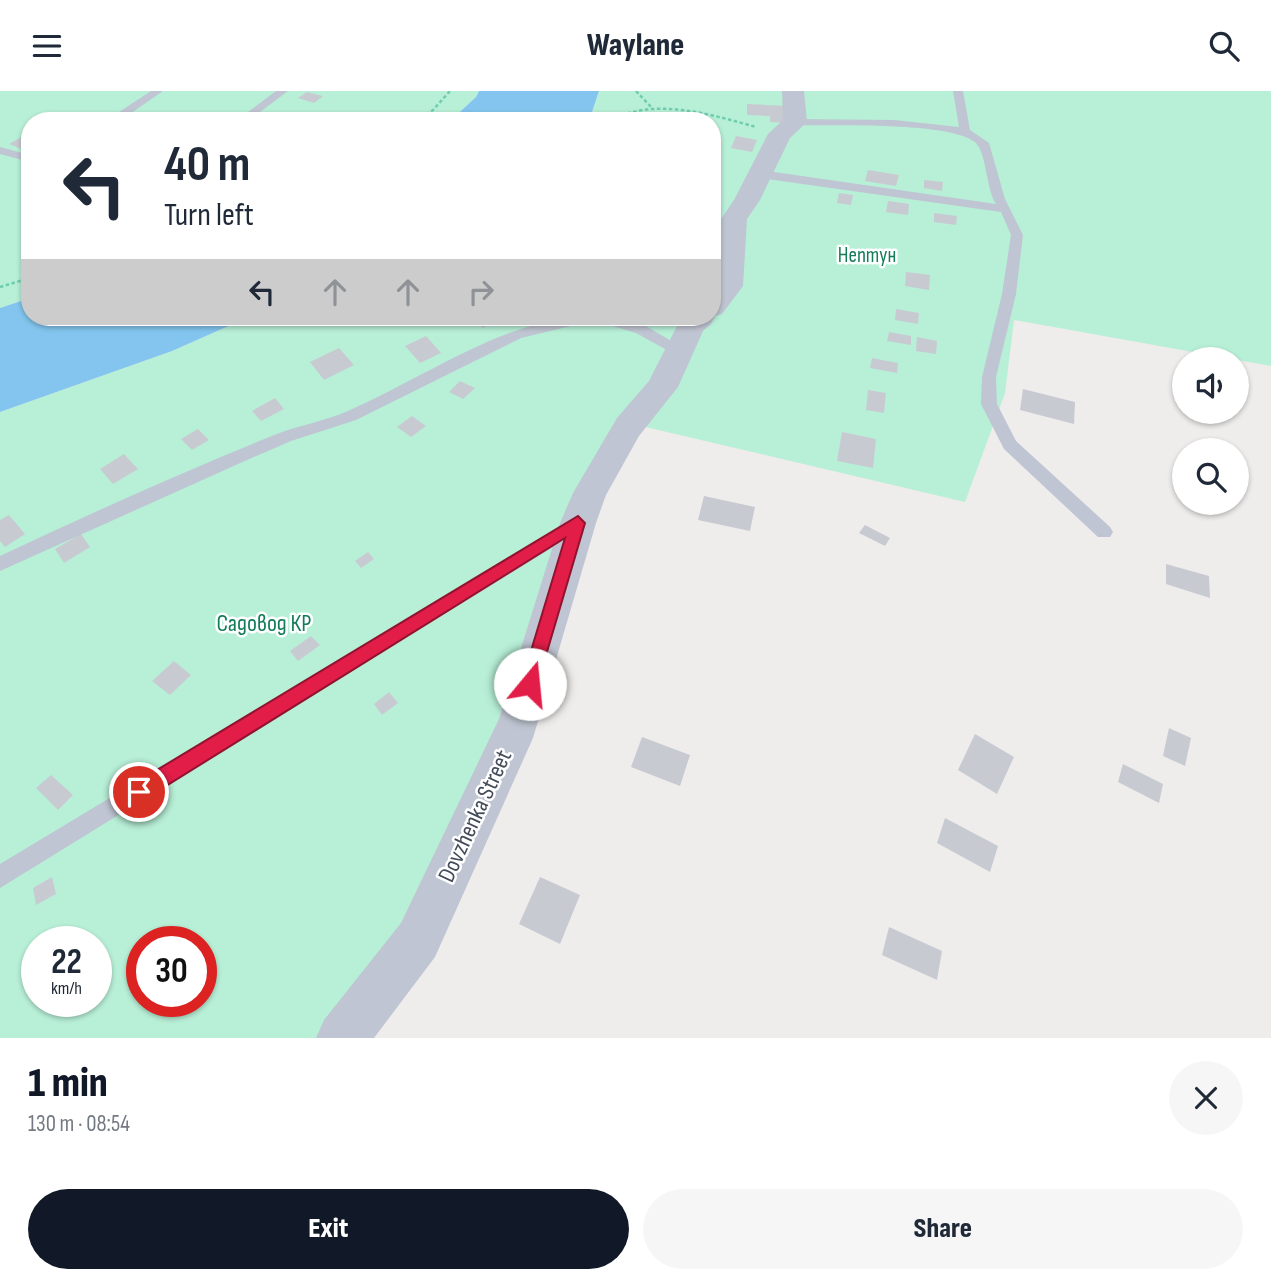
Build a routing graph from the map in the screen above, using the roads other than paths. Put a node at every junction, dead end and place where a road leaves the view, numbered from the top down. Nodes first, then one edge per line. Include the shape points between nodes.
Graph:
1 (158, 91) edge
2 (283, 91) edge
3 (793, 91) edge
4 (958, 91) edge
5 (126, 112) edge
6 (254, 112) edge
7 (788, 128) junction
8 (965, 131) junction
9 (0, 150) edge
10 (21, 156) edge
11 (761, 174) junction
12 (1006, 209) junction
13 (721, 296) edge
14 (551, 326) edge
15 (637, 326) edge
16 (691, 326) edge
17 (679, 350) junction
18 (578, 523) junction
19 (1104, 532) dead end
20 (0, 564) edge
21 (0, 877) edge
22 (342, 1038) edge

1 - 5 lane
2 - 6 lane
3 - 7 street
4 - 8 lane
7 - 8 lane via 894,123
7 - 11 street
8 - 12 lane via 982,143
9 - 10 lane
11 - 12 lane
11 - 13 street via 734,219 729,286
12 - 19 lane via 1017,235 989,377 989,404 1010,445
14 - 20 lane via 512,336 351,416 279,439
15 - 17 lane
16 - 17 street, Dovzhenka Street
17 - 18 street, Dovzhenka Street via 662,387 622,438
18 - 21 lane
18 - 22 street, Dovzhenka Street via 518,724 418,940

